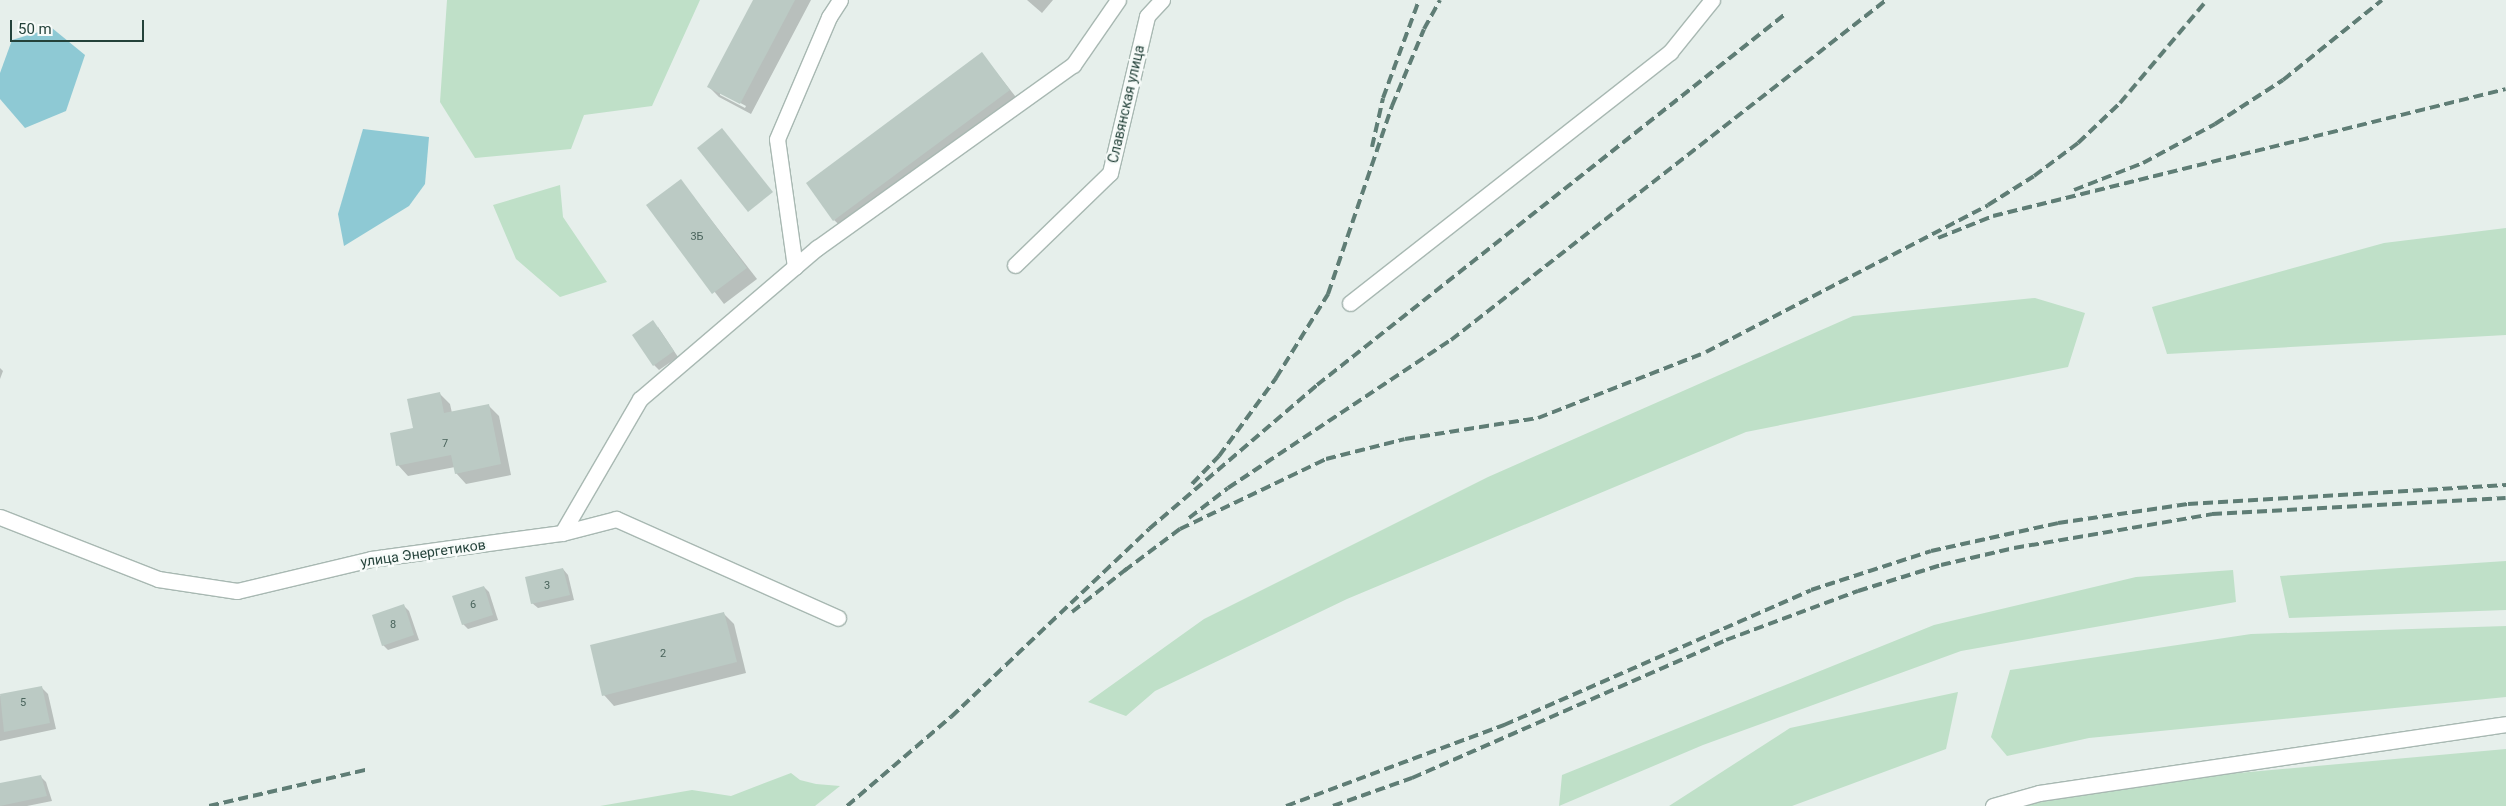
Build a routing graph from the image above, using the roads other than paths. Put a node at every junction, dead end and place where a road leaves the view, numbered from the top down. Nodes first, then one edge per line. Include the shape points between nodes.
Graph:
1 (840, 0) edge
2 (1118, 0) edge
3 (1162, 0) edge
4 (1712, 0) edge
5 (1015, 265) dead end
6 (795, 267) junction
7 (1350, 303) dead end
8 (1, 519) edge
9 (562, 533) junction
10 (838, 618) dead end
11 (2506, 724) edge
12 (1993, 806) edge

1 - 6 street via 829,17 777,139
2 - 6 street via 1073,65
3 - 5 street, Славянская улица via 1147,16 1110,173
4 - 7 street via 1670,52
6 - 9 street via 640,399
8 - 9 street, улица Энергетиков via 158,579 237,591 371,559
9 - 10 street, улица Энергетиков via 616,519
11 - 12 street via 2039,793

